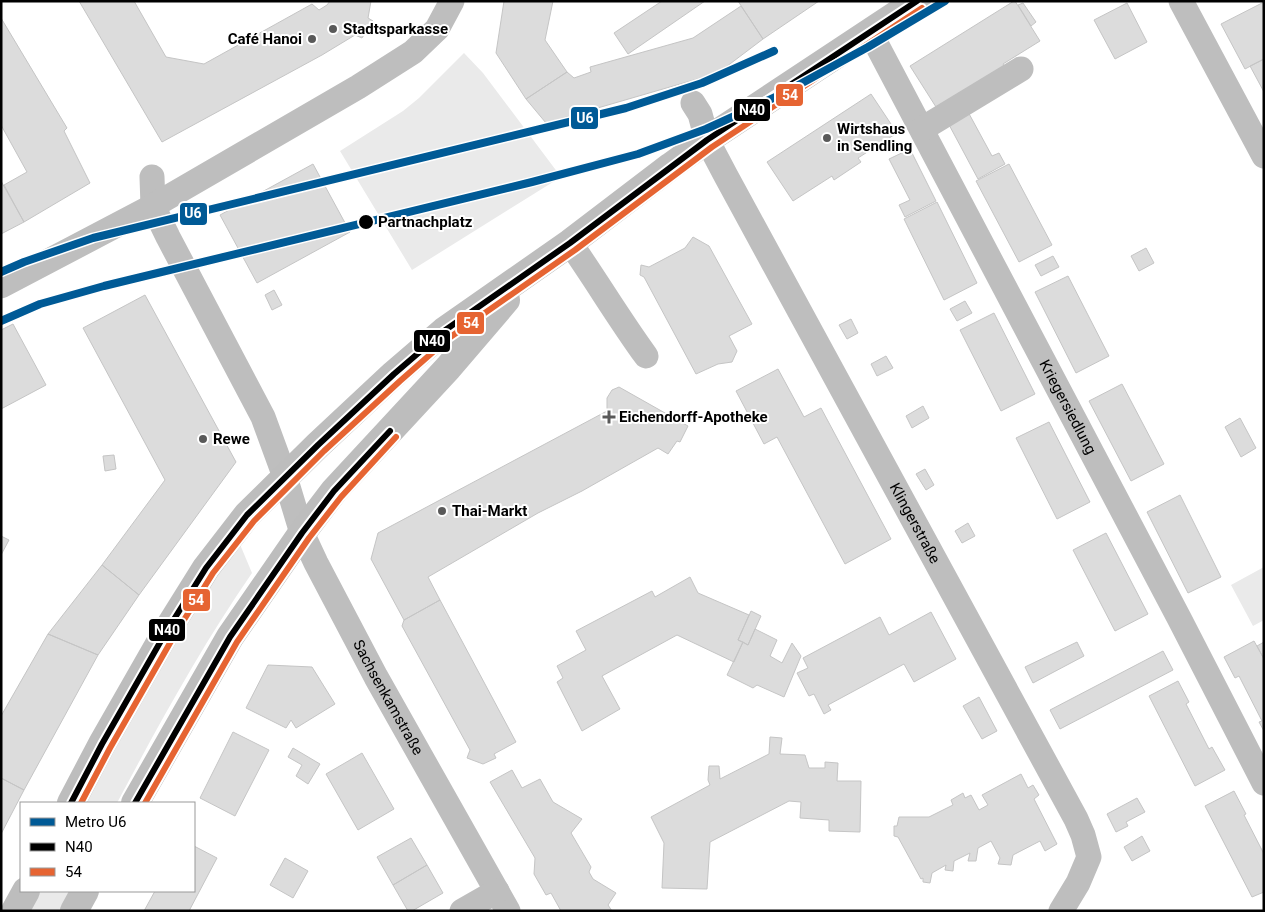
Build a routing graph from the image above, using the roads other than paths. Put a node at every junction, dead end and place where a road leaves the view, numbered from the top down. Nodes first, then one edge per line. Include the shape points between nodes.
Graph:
1 (452, 1) edge
2 (918, 1) edge
3 (1181, 1) edge
4 (870, 32) junction
5 (1021, 69) dead end
6 (693, 103) dead end
7 (922, 129) junction
8 (707, 140) junction
9 (1264, 156) edge
10 (152, 177) dead end
11 (153, 206) junction
12 (570, 242) junction
13 (532, 270) junction
14 (1, 286) edge
15 (646, 356) dead end
16 (285, 477) junction
17 (302, 534) junction
18 (1264, 782) edge
19 (72, 802) edge
20 (135, 802) edge
21 (26, 892) edge
22 (84, 892) edge
23 (502, 901) edge
24 (16, 911) edge
25 (74, 911) edge
26 (462, 911) edge
27 (1061, 911) edge

1 - 11 street via 437,29 413,52
2 - 4 main road
3 - 9 street
4 - 7 street, Kriegersiedlung
4 - 8 main road
5 - 7 street
6 - 8 street, Klingerstraße via 700,114
7 - 18 street, Kriegersiedlung
8 - 12 main road
8 - 27 street, Klingerstraße via 1076,818 1089,857
10 - 11 street
11 - 14 street
11 - 16 street via 264,417
12 - 13 main road
12 - 15 street
13 - 16 main road via 444,331
13 - 17 main road via 448,368 334,491
16 - 17 street, Sachsenkamstraße
16 - 19 main road via 247,514 206,568 166,632
17 - 20 main road via 230,637
17 - 23 street, Sachsenkamstraße via 376,677
21 - 24 main road
22 - 25 main road
23 - 26 street

